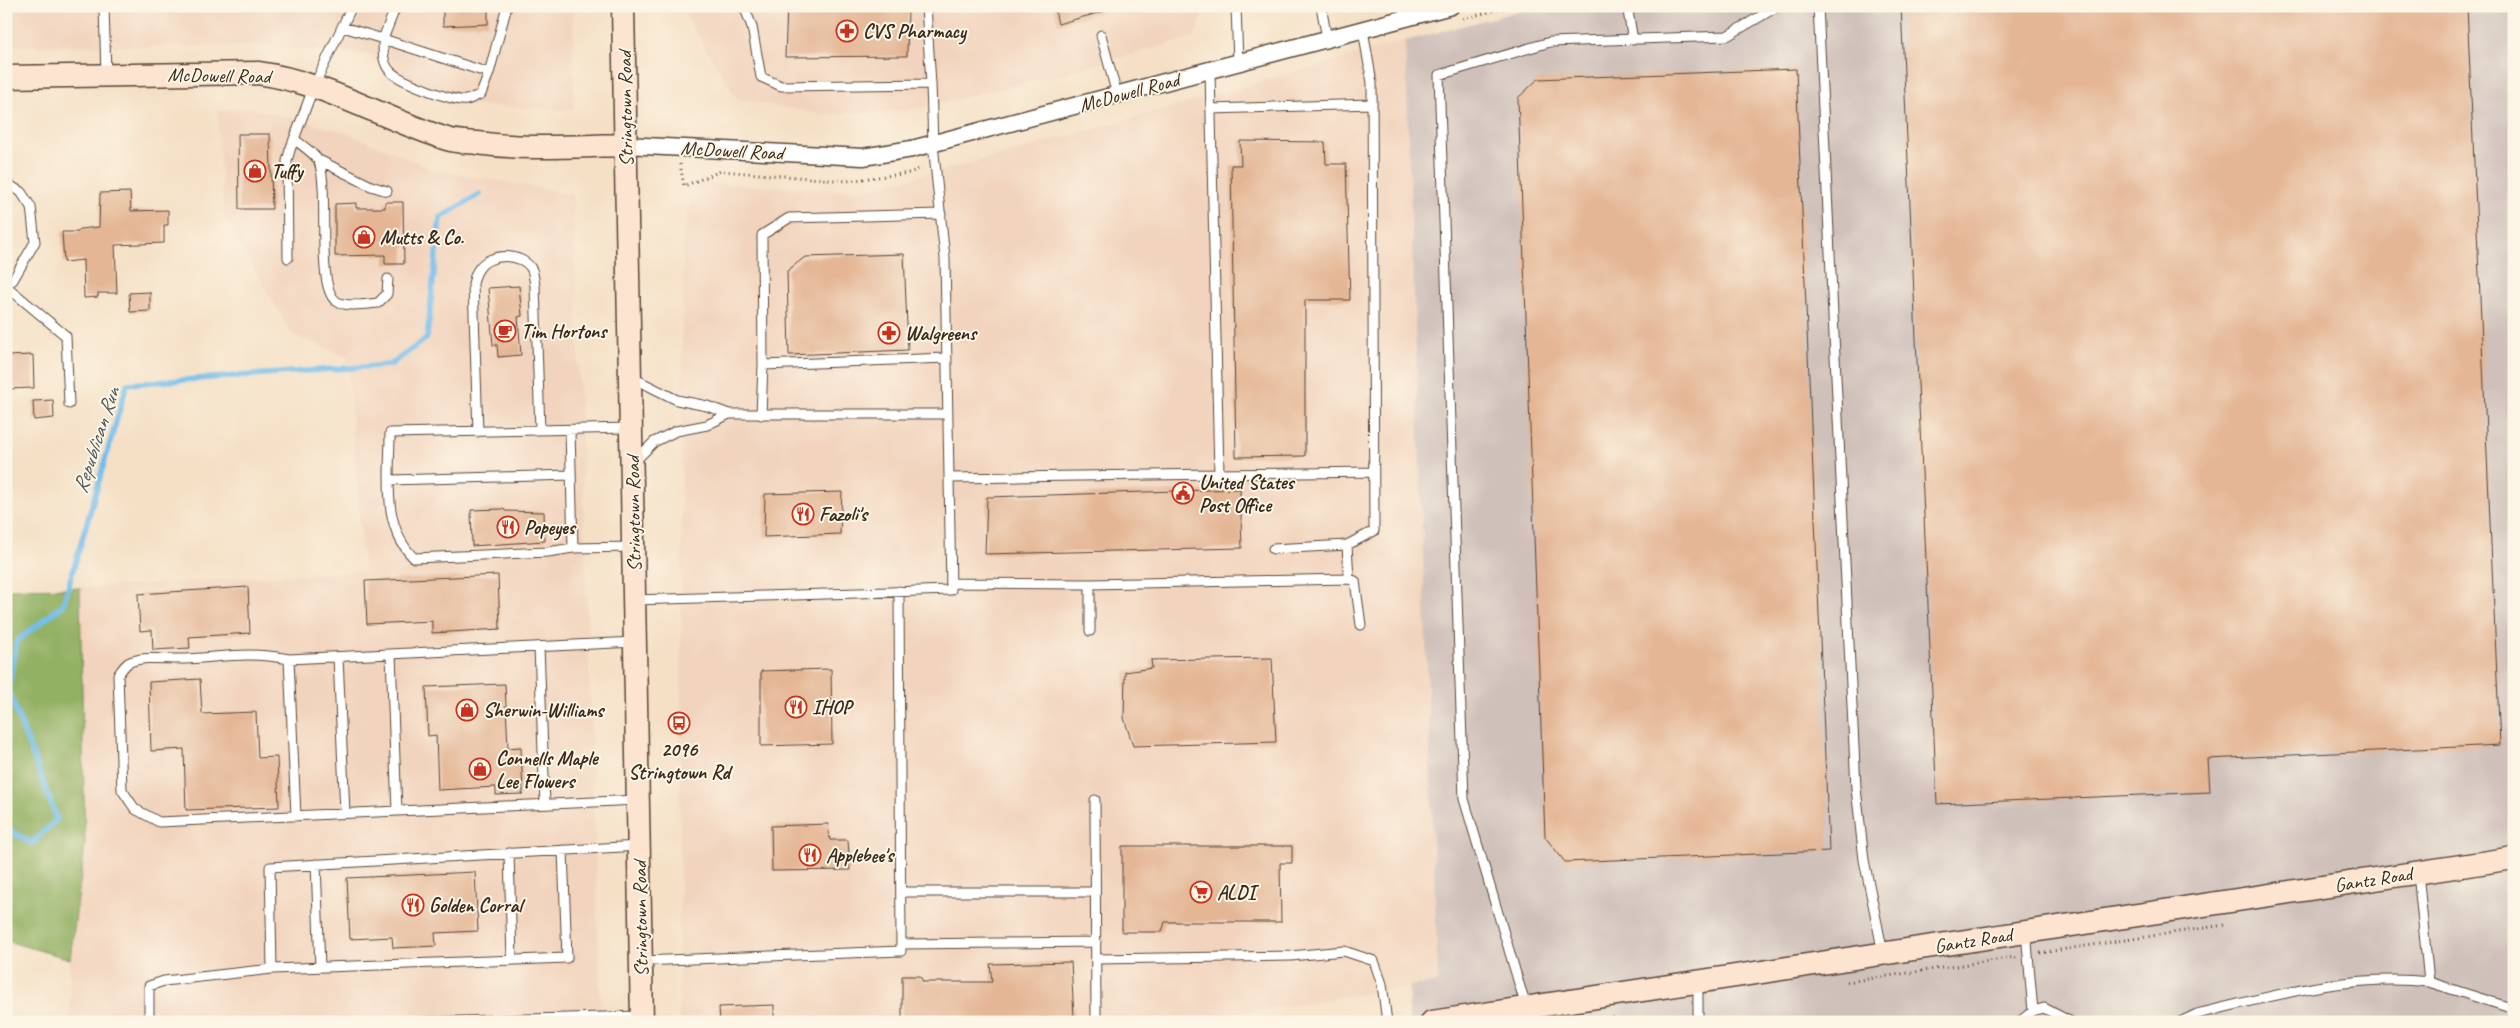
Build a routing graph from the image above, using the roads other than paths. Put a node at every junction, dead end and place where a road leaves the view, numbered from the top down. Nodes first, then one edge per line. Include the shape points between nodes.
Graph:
1 (104, 6) edge
2 (352, 6) edge
3 (396, 6) edge
4 (507, 6) edge
5 (623, 6) edge
6 (744, 6) edge
7 (926, 6) edge
8 (1236, 6) edge
9 (1321, 6) edge
10 (1451, 6) edge
11 (1627, 6) edge
12 (1778, 6) edge
13 (1818, 6) edge
14 (343, 27) junction
15 (1363, 30) junction
16 (1101, 35) dead end
17 (383, 39) junction
18 (1327, 39) junction
19 (1633, 40) junction
20 (1238, 63) junction
21 (1210, 70) junction
22 (489, 73) junction
23 (106, 75) junction
24 (6, 77) edge
25 (931, 84) junction
26 (314, 86) junction
27 (1116, 95) junction
28 (1372, 104) junction
29 (1211, 109) junction
30 (294, 139) junction
31 (933, 144) junction
32 (625, 145) junction
33 (319, 160) junction
34 (6, 183) edge
35 (387, 191) dead end
36 (942, 214) junction
37 (288, 258) dead end
38 (388, 279) dead end
39 (6, 285) edge
40 (947, 358) junction
41 (763, 365) junction
42 (630, 376) junction
43 (69, 404) dead end
44 (729, 414) junction
45 (948, 414) junction
46 (761, 415) junction
47 (631, 428) junction
48 (540, 430) junction
49 (570, 430) junction
50 (478, 432) junction
51 (632, 464) junction
52 (1374, 472) junction
53 (1219, 474) junction
54 (572, 475) junction
55 (949, 478) junction
56 (390, 480) junction
57 (1347, 545) junction
58 (633, 547) junction
59 (573, 548) junction
60 (1273, 549) dead end
61 (1349, 579) junction
62 (951, 583) junction
63 (1090, 584) junction
64 (899, 591) junction
65 (634, 600) junction
66 (1361, 626) dead end
67 (1090, 631) dead end
68 (635, 642) junction
69 (539, 647) junction
70 (391, 655) junction
71 (338, 657) junction
72 (289, 659) junction
73 (638, 800) junction
74 (1094, 800) dead end
75 (545, 804) junction
76 (397, 811) junction
77 (345, 813) junction
78 (296, 816) junction
79 (639, 846) junction
80 (563, 850) junction
81 (509, 853) junction
82 (2514, 858) edge
83 (316, 864) junction
84 (2418, 872) junction
85 (901, 892) junction
86 (1096, 892) junction
87 (2026, 932) junction
88 (1096, 942) junction
89 (901, 944) junction
90 (1883, 953) junction
91 (1096, 959) junction
92 (512, 960) junction
93 (641, 961) junction
94 (320, 967) junction
95 (272, 968) junction
96 (1698, 981) junction
97 (2429, 982) junction
98 (1526, 1007) junction
99 (2514, 1010) edge
100 (2034, 1011) junction
101 (558, 1019) edge
102 (642, 1019) edge
103 (492, 1020) edge
104 (149, 1022) edge
105 (424, 1022) edge
106 (1096, 1022) edge
107 (1387, 1022) edge
108 (1432, 1022) edge
109 (1698, 1022) edge
110 (2019, 1022) edge
111 (2071, 1022) edge
112 (2180, 1022) edge

1 - 23 lane
2 - 14 lane
3 - 17 lane
4 - 22 lane
5 - 32 main road, Stringtown Road
6 - 25 lane via 752,27 761,77 781,86
7 - 25 lane
8 - 20 lane
9 - 18 lane
10 - 15 street, McDowell Road
11 - 19 lane
12 - 19 lane via 1727,36
13 - 90 lane via 1856,788 1864,860
14 - 17 lane
14 - 26 lane
15 - 18 street, McDowell Road
15 - 28 lane via 1372,83
16 - 27 lane
17 - 22 lane
17 - 22 lane via 383,54 391,72 455,99 465,100 481,94
18 - 20 street, McDowell Road
19 - 98 lane via 1550,42 1439,74 1464,799
20 - 21 street, McDowell Road
21 - 27 street, McDowell Road
21 - 29 lane
23 - 24 main road, McDowell Road
23 - 26 main road, McDowell Road via 258,73
25 - 31 lane
26 - 30 lane
26 - 32 main road, McDowell Road via 449,140 517,148
27 - 31 street, McDowell Road
28 - 29 lane
28 - 52 lane
29 - 53 lane
30 - 33 lane
30 - 37 lane via 287,162
31 - 32 street, McDowell Road via 863,157
31 - 36 lane
32 - 42 main road, Stringtown Road
33 - 35 lane
33 - 38 lane via 324,184 325,275 334,299 348,304 378,303 388,294
34 - 39 lane via 21,192 31,208 35,242 13,280
36 - 40 lane
36 - 41 lane via 789,218 762,235
39 - 43 lane via 66,336
40 - 41 lane
40 - 45 lane
41 - 46 lane
42 - 44 lane via 677,400
42 - 47 main road, Stringtown Road
44 - 46 lane
44 - 51 lane via 707,425 676,431 654,442
45 - 46 lane
45 - 55 lane
47 - 49 lane
47 - 51 main road, Stringtown Road
48 - 49 lane
48 - 50 lane
48 - 50 lane via 532,269 520,258 504,256 478,268 473,284
49 - 54 lane
50 - 56 lane via 390,433
51 - 58 main road, Stringtown Road
52 - 53 lane
52 - 57 lane via 1374,531
53 - 55 lane
54 - 56 lane
54 - 59 lane
55 - 62 lane
56 - 59 lane via 390,516 405,549 414,558
57 - 60 lane
57 - 61 lane
58 - 59 lane
58 - 65 main road, Stringtown Road
61 - 63 lane
61 - 66 lane via 1355,582
62 - 63 lane
62 - 64 lane via 951,590
63 - 67 lane
64 - 65 lane
64 - 85 lane
65 - 68 main road, Stringtown Road
68 - 69 lane
68 - 73 main road, Stringtown Road
69 - 70 lane
69 - 75 lane
70 - 71 lane
70 - 76 lane
71 - 72 lane
71 - 77 lane
72 - 78 lane
72 - 78 lane via 261,654 215,655 138,660 126,664 118,675 122,790 135,809 159,822
73 - 75 lane
73 - 79 main road, Stringtown Road
74 - 86 lane
75 - 76 lane
76 - 77 lane
77 - 78 lane
79 - 80 lane
79 - 93 main road, Stringtown Road
80 - 81 lane
80 - 92 lane via 567,958
81 - 83 lane
81 - 92 lane
82 - 84 main road, Gantz Road
83 - 94 lane
83 - 95 lane via 270,867
84 - 87 main road, Gantz Road
84 - 97 lane
85 - 86 lane
85 - 89 lane
86 - 88 lane
87 - 90 main road, Gantz Road
87 - 100 lane
88 - 89 lane
88 - 91 lane
89 - 93 lane via 901,951
90 - 96 main road, Gantz Road
91 - 106 lane
91 - 107 lane via 1291,956 1344,951 1374,961 1382,984
92 - 94 lane
93 - 102 main road, Stringtown Road
94 - 95 lane
95 - 104 lane via 164,981 149,986
96 - 98 main road, Gantz Road
96 - 109 lane
97 - 99 lane
97 - 112 lane via 2398,978 2312,986 2197,1014
98 - 108 main road, Gantz Road
100 - 110 lane
100 - 111 lane via 2044,1008
101 - 102 lane
101 - 103 lane
103 - 105 lane

